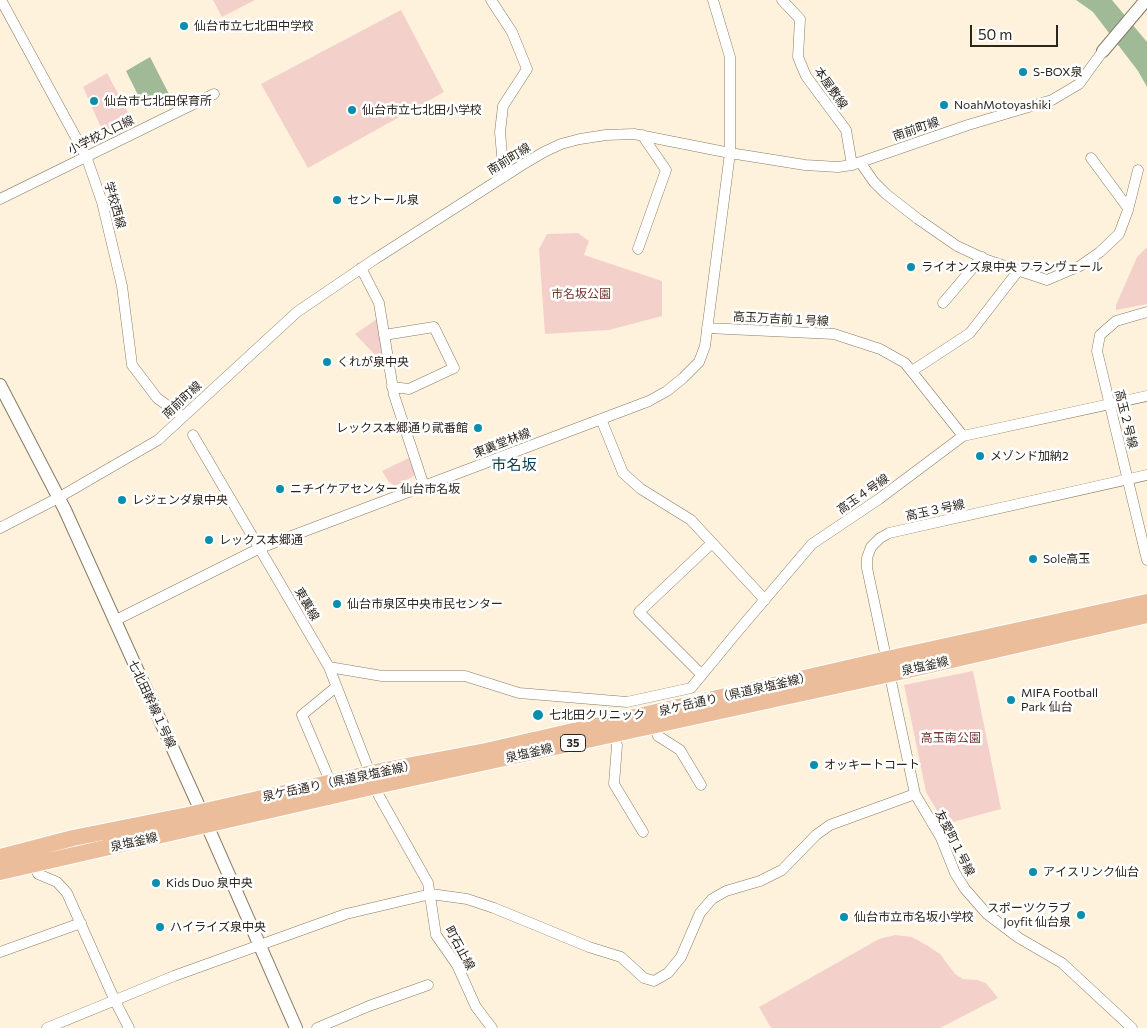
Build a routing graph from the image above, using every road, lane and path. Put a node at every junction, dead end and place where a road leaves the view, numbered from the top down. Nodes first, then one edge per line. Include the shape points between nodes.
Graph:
1 (1, 0) edge
2 (490, 0) edge
3 (712, 0) edge
4 (782, 0) edge
5 (1143, 3) edge
6 (1103, 51) joint
7 (214, 94) dead end
8 (642, 135) junction
9 (730, 153) junction
10 (86, 156) junction
11 (1091, 158) dead end
12 (856, 163) junction
13 (1138, 170) dead end
14 (504, 177) junction
15 (0, 199) edge
16 (1128, 208) junction
17 (638, 249) dead end
18 (982, 258) junction
19 (361, 268) junction
20 (1018, 271) junction
21 (943, 303) dead end
22 (1147, 312) edge
23 (707, 328) junction
24 (384, 335) junction
25 (912, 371) junction
26 (0, 384) edge
27 (392, 387) junction
28 (1147, 396) edge
29 (1108, 404) junction
30 (182, 417) junction
31 (600, 419) junction
32 (193, 434) dead end
33 (963, 436) junction
34 (1147, 475) edge
35 (1129, 480) junction
36 (424, 486) junction
37 (58, 498) junction
38 (0, 528) edge
39 (712, 543) junction
40 (260, 548) junction
41 (1147, 560) edge
42 (765, 600) junction
43 (1147, 602) edge
44 (1147, 616) edge
45 (114, 620) junction
46 (329, 667) junction
47 (890, 672) junction
48 (702, 675) junction
49 (336, 687) junction
50 (650, 712) junction
51 (614, 734) junction
52 (329, 783) junction
53 (375, 785) junction
54 (701, 785) dead end
55 (915, 794) junction
56 (204, 818) junction
57 (643, 832) dead end
58 (2, 864) edge
59 (35, 865) junction
60 (431, 894) junction
61 (81, 923) junction
62 (259, 945) junction
63 (0, 952) edge
64 (428, 985) dead end
65 (115, 1001) junction
66 (47, 1028) edge
67 (129, 1028) edge
68 (296, 1028) edge
69 (316, 1028) edge
70 (492, 1028) edge
71 (1132, 1028) edge

1 - 10 street, 学校西線
2 - 14 street via 512,32 526,69 503,106 500,132
3 - 9 street, 東裏堂林線 via 730,58
4 - 12 street, 本屋敷線 via 800,19 798,57 806,76 846,130
5 - 6 street
6 - 12 street, 南前町線 via 1078,84 1052,100
7 - 10 street, 小学校入口線
8 - 9 street, 南前町線
8 - 14 street, 南前町線 via 606,135 561,144
8 - 17 street via 666,170
9 - 12 street, 南前町線 via 805,165 838,167
9 - 23 street, 東裏堂林線
10 - 15 street, 小学校入口線
10 - 30 street, 学校西線 via 102,202 122,286 132,365 157,398
11 - 16 street
12 - 18 street via 918,219 957,246
13 - 16 street
14 - 19 street, 南前町線
16 - 20 street via 1119,234 1080,266 1047,280
18 - 20 street
18 - 21 street
19 - 24 street via 379,303
19 - 30 street, 南前町線 via 297,312
20 - 25 street via 970,333
22 - 29 street, 高玉２号線 via 1116,321 1100,335 1097,351
23 - 25 street, 高玉万吉前１号線 via 834,334 880,349 905,362
23 - 31 street, 東裏堂林線 via 699,362 683,378 649,400
24 - 27 street
24 - 27 street via 434,327 454,368 409,389
25 - 33 street, 高玉万吉前１号線
26 - 37 street, 七北田幹線１号線
27 - 36 street
28 - 29 street, 高玉４号線
29 - 33 street, 高玉４号線
29 - 35 street, 高玉２号線
30 - 37 street, 南前町線 via 158,440
31 - 36 street, 東裏堂林線
31 - 39 street via 624,473 641,489 692,520
32 - 40 street, 東裏線
33 - 42 street, 高玉４号線 via 812,544
34 - 35 street, 高玉３号線
35 - 41 street, 高玉２号線
35 - 47 street, 高玉３号線 via 889,532 880,538 871,547 867,568
36 - 40 street, 東裏堂林線
37 - 38 street, 南前町線
37 - 45 street, 七北田幹線１号線
39 - 42 street
39 - 48 street via 639,612
40 - 45 street, 東裏堂林線
40 - 46 street, 東裏線
42 - 48 street, 高玉４号線
43 - 47 main road, 35
44 - 47 main road, 泉塩釜線 / 35
45 - 56 street, 七北田幹線１号線
46 - 49 street, 東裏線
46 - 50 street, 高玉４号線 via 382,676 465,676 518,693 627,702
47 - 50 main road, 泉塩釜線 / 35
47 - 55 street, 友愛町１号線
48 - 50 street, 高玉４号線 via 691,688
49 - 52 street via 302,715
49 - 53 street, 東裏線
50 - 51 main road, 泉塩釜線 / 35
50 - 53 main road, 泉ケ岳通り（県道泉塩釜線） / 35 via 486,751
50 - 54 street via 658,736 680,750
51 - 53 main road, 泉塩釜線 / 35
51 - 57 street via 614,784
52 - 53 main road, 泉ケ岳通り（県道泉塩釜線） / 35
52 - 56 main road, 泉ケ岳通り（県道泉塩釜線） / 35
53 - 56 main road, 泉塩釜線 / 35
53 - 60 street, 町石止線
55 - 60 street via 830,825 782,870 712,899 700,913 681,957 668,973 654,981 644,978 620,957 494,908 467,899
55 - 71 street, 友愛町１号線 via 941,838 965,889 987,914 1019,938 1062,963
56 - 58 main road, 泉ケ岳通り（県道泉塩釜線） / 35 via 73,838
56 - 59 main road, 泉塩釜線 / 35
56 - 62 street, 七北田幹線１号線
58 - 59 main road, 泉塩釜線 / 35
59 - 61 street via 38,874 57,882 68,893
60 - 62 street via 346,914
60 - 70 street, 町石止線 via 436,935 457,965 476,1007
61 - 63 street
61 - 65 street
62 - 65 street
62 - 68 street, 七北田幹線１号線
64 - 69 street
65 - 66 street
65 - 67 street

